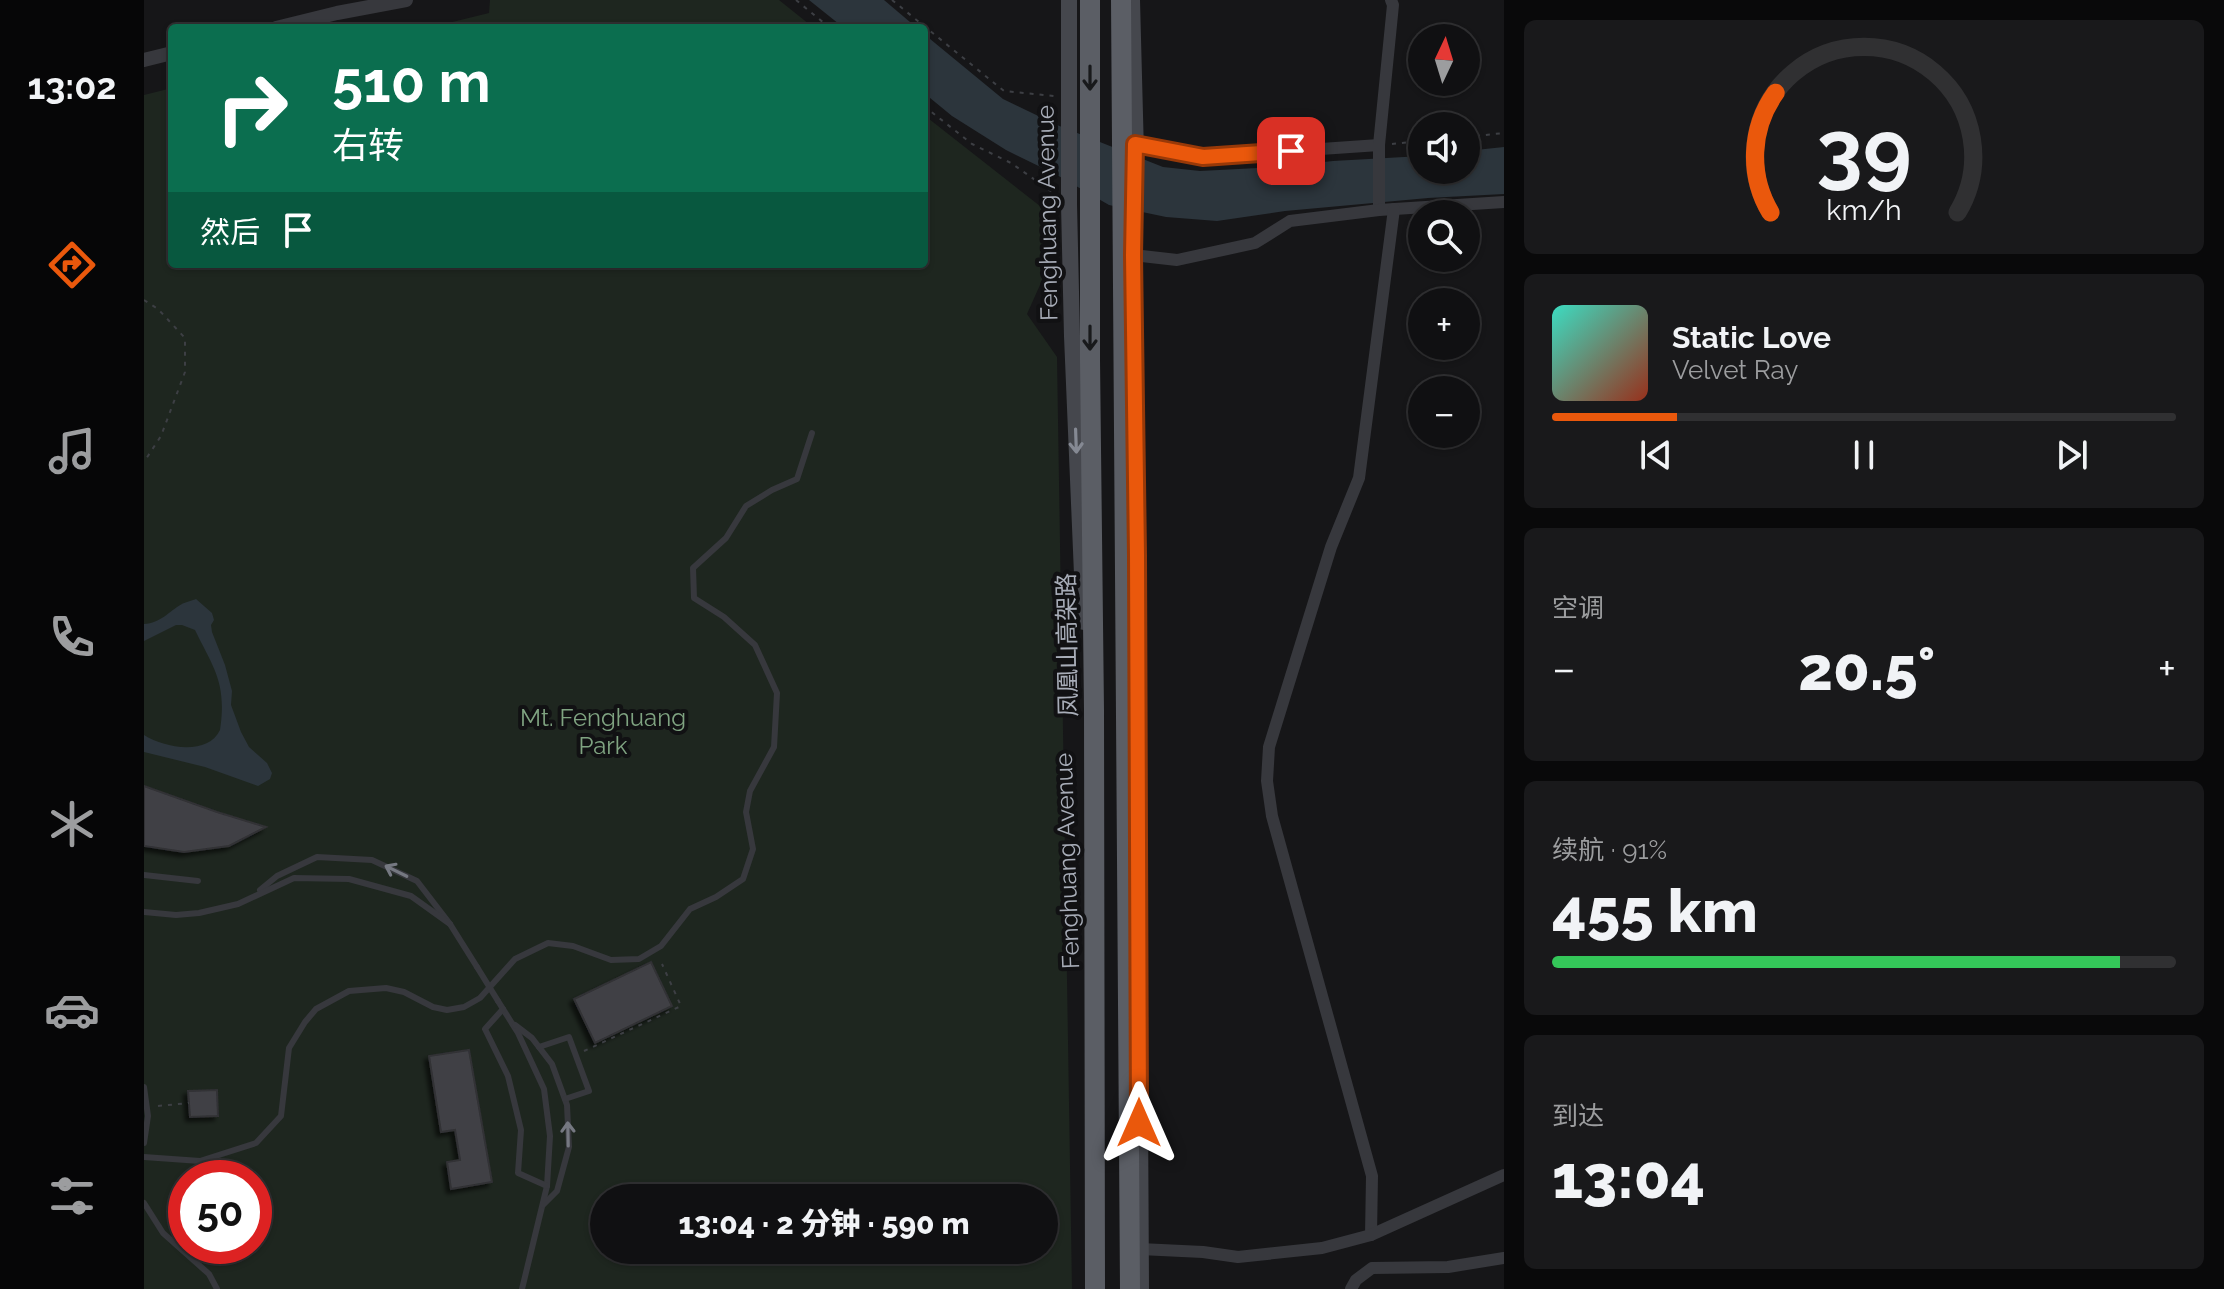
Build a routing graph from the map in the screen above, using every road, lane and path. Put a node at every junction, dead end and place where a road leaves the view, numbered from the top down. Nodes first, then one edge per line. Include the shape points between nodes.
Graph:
1 (406, 0) edge
2 (796, 0) edge
3 (892, 0) edge
4 (1069, 0) edge
5 (1090, 0) edge
6 (1121, 0) edge
7 (1132, 0) edge
8 (1391, 0) edge
9 (292, 24) edge
10 (825, 24) edge
11 (922, 24) edge
12 (928, 29) edge
13 (168, 54) edge
14 (144, 60) edge
15 (1070, 97) junction
16 (928, 109) edge
17 (1504, 133) edge
18 (1480, 136) edge
19 (1408, 142) edge
20 (1379, 145) junction
21 (1136, 148) junction
22 (1069, 199) junction
23 (1504, 202) edge
24 (1394, 209) junction
25 (1379, 210) junction
26 (1133, 255) junction
27 (144, 300) edge
28 (812, 433) dead end
29 (144, 462) edge
30 (144, 875) edge
31 (198, 881) dead end
32 (255, 895) junction
33 (144, 912) edge
34 (450, 924) junction
35 (662, 964) dead end
36 (503, 1009) junction
37 (512, 1023) junction
38 (539, 1047) junction
39 (576, 1055) junction
40 (144, 1087) edge
41 (565, 1099) junction
42 (189, 1103) dead end
43 (147, 1107) junction
44 (144, 1143) edge
45 (144, 1157) edge
46 (1504, 1175) edge
47 (547, 1186) junction
48 (144, 1203) edge
49 (543, 1205) junction
50 (1371, 1235) junction
51 (1140, 1249) junction
52 (1504, 1258) edge
53 (217, 1289) edge
54 (522, 1289) edge
55 (1095, 1289) edge
56 (1102, 1289) edge
57 (1130, 1289) edge
58 (1141, 1289) edge
59 (1351, 1289) edge

1 - 9 street
2 - 10 path
3 - 11 path
4 - 15 main road, Fenghuang Avenue
5 -> 55 highway, 凤凰山高架路, bridge
6 - 57 highway
7 - 21 main road
8 - 20 street
12 - 15 path via 1004,91
13 - 14 street
15 - 22 main road, Fenghuang Avenue
16 - 22 path via 972,144
17 - 18 path
19 - 20 path
20 - 21 street via 1203,157
20 - 25 street
21 - 26 main road
22 -> 56 main road, Fenghuang Avenue
23 - 24 street
24 - 25 street
24 - 50 street via 1359,478 1331,547 1269,747 1267,781 1272,816 1372,1176
25 - 26 street via 1290,221 1255,243 1177,260
26 - 51 main road
27 - 29 path via 185,338 185,372 161,436
28 - 45 lane via 797,479 746,506 726,538 693,568 694,598 755,645 777,693 774,747 750,791 746,812 753,849 743,879 690,909 661,946 639,959 611,960 548,943 515,959 480,998 447,1010 386,988 349,991 316,1009 289,1048 281,1116 256,1143 200,1161
30 - 31 lane
32 - 33 lane via 199,913
32 - 34 lane via 294,878 349,879 411,896
34 -> 32 lane via 417,881 372,860 317,857 277,876
34 - 36 lane, bridge
35 - 39 path via 681,1006
36 - 37 lane
36 - 47 lane via 485,1029 508,1076 521,1130 518,1173
37 - 38 lane
37 - 47 lane via 544,1089 550,1136
38 - 39 lane via 569,1037
38 - 41 lane via 552,1064
39 - 41 lane via 589,1091
40 - 43 lane
49 -> 41 lane via 557,1191 569,1147
42 - 43 path
43 - 44 lane
46 - 50 street
47 - 49 lane
48 - 53 lane via 163,1233 209,1274
49 - 54 lane
50 - 51 street via 1322,1248 1238,1257
51 - 58 main road
52 - 59 street via 1448,1267 1372,1268

